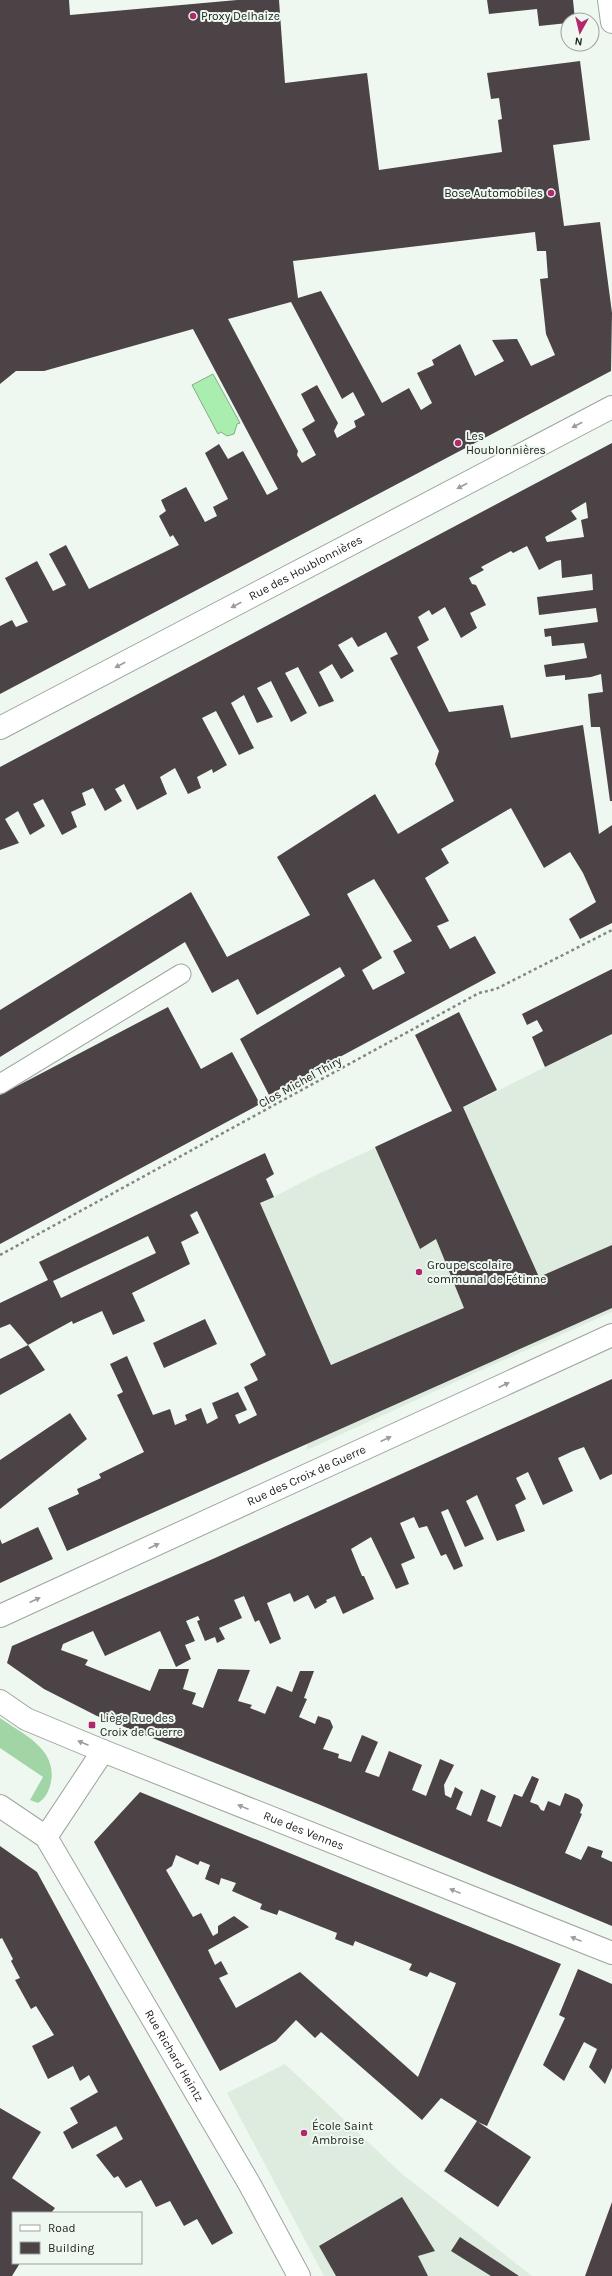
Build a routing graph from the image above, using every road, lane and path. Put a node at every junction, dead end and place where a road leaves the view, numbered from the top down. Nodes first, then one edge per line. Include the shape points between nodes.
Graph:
1 (609, 0) edge
2 (612, 22) edge
3 (612, 407) edge
4 (0, 728) edge
5 (612, 930) edge
6 (181, 974) dead end
7 (0, 1084) edge
8 (0, 1255) edge
9 (612, 1335) edge
10 (0, 1616) edge
11 (0, 1701) edge
12 (103, 1751) junction
13 (0, 1806) edge
14 (46, 1837) junction
15 (612, 1953) edge
16 (299, 2276) edge

1 - 2 street
3 -> 4 street, Rue des Houblonnières
5 - 8 path, Clos Michel Thiry via 496,989 479,993
6 - 7 lane
10 -> 9 street, Rue des Croix de Guerre
12 -> 11 street, Rue des Vennes via 26,1719
12 - 14 street
15 -> 12 street, Rue des Vennes
13 - 14 street
14 - 16 street, Rue Richard Heintz via 250,2185

